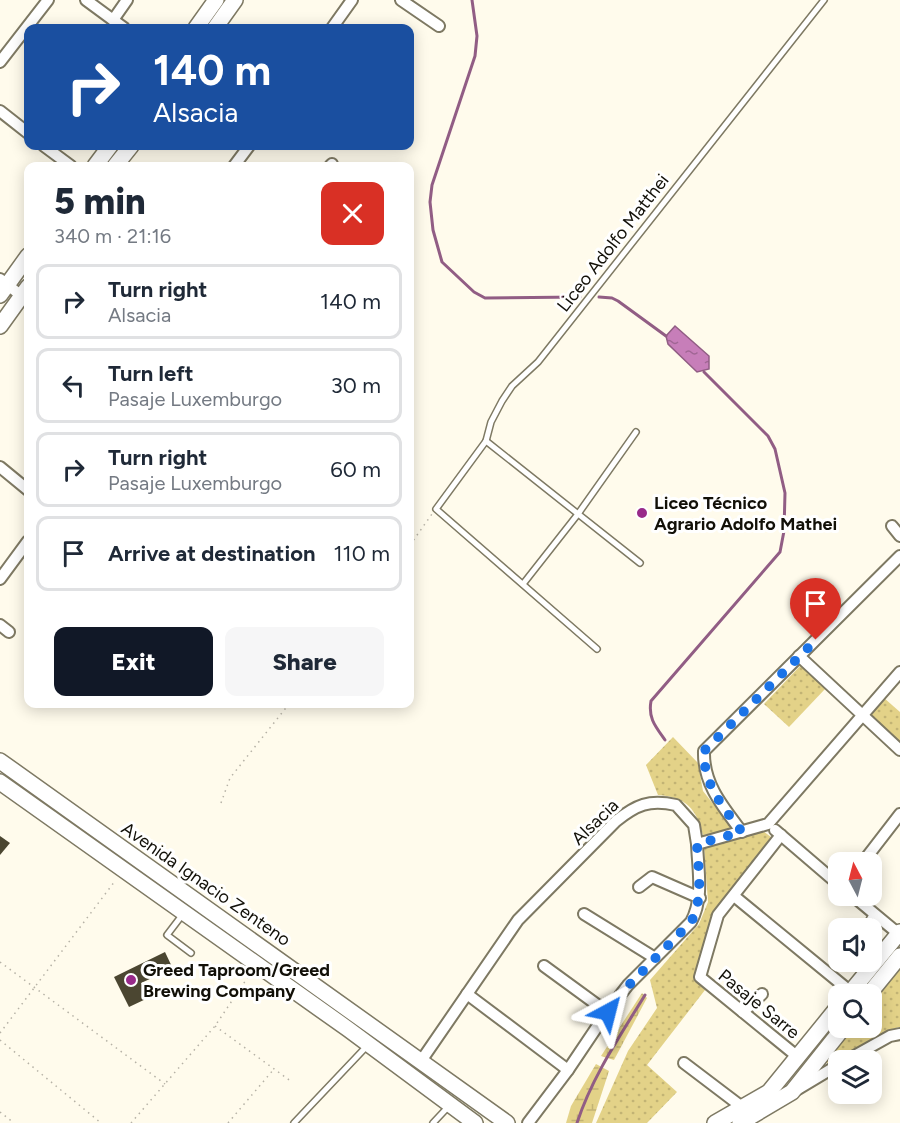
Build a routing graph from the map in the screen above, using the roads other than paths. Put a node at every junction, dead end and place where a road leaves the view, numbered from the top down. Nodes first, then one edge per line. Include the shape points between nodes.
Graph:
1 (48, 0) edge
2 (86, 0) edge
3 (127, 0) edge
4 (216, 0) edge
5 (235, 0) edge
6 (352, 0) edge
7 (400, 0) edge
8 (824, 0) edge
9 (113, 20) junction
10 (29, 24) edge
11 (118, 24) edge
12 (199, 24) edge
13 (218, 24) edge
14 (335, 24) edge
15 (439, 26) dead end
16 (24, 31) edge
17 (0, 62) edge
18 (0, 111) edge
19 (24, 130) edge
20 (49, 150) edge
21 (107, 150) edge
22 (128, 150) edge
23 (66, 162) edge
24 (97, 162) edge
25 (118, 162) edge
26 (24, 261) edge
27 (2, 286) edge
28 (24, 294) edge
29 (24, 297) edge
30 (0, 326) edge
31 (636, 432) dead end
32 (486, 441) junction
33 (1, 469) edge
34 (24, 487) edge
35 (578, 513) junction
36 (892, 526) dead end
37 (900, 536) edge
38 (24, 547) edge
39 (900, 556) edge
40 (640, 562) dead end
41 (0, 579) edge
42 (523, 584) junction
43 (597, 649) dead end
44 (799, 656) junction
45 (900, 672) edge
46 (863, 715) junction
47 (900, 750) edge
48 (0, 762) edge
49 (0, 782) edge
50 (900, 814) edge
51 (768, 825) junction
52 (742, 832) junction
53 (781, 835) junction
54 (697, 844) junction
55 (871, 852) edge
56 (129, 863) junction
57 (828, 875) edge
58 (639, 887) dead end
59 (734, 896) junction
60 (700, 898) junction
61 (866, 906) edge
62 (184, 912) junction
63 (873, 912) junction
64 (584, 914) dead end
65 (870, 918) edge
66 (900, 934) edge
67 (882, 949) edge
68 (191, 953) dead end
69 (900, 956) edge
70 (655, 958) junction
71 (544, 966) dead end
72 (839, 984) edge
73 (877, 984) edge
74 (467, 994) junction
75 (762, 994) dead end
76 (608, 1012) junction
77 (743, 1012) junction
78 (827, 1022) edge
79 (382, 1033) junction
80 (900, 1034) edge
81 (835, 1038) edge
82 (369, 1045) junction
83 (865, 1050) edge
84 (798, 1057) junction
85 (421, 1061) junction
86 (684, 1063) dead end
87 (568, 1070) junction
88 (828, 1071) edge
89 (792, 1092) junction
90 (450, 1105) junction
91 (742, 1107) junction
92 (469, 1121) edge
93 (722, 1121) edge
94 (294, 1123) edge
95 (433, 1123) edge
96 (507, 1123) edge
97 (528, 1123) edge
98 (740, 1123) edge

1 - 10 street
2 - 9 street
3 - 9 street
4 - 12 main road
5 - 13 main road
6 - 14 street
7 - 15 street
8 - 32 lane, Liceo Adolfo Matthei via 538,362 512,386 491,422
9 - 11 street
16 - 17 street
18 - 19 street
20 - 23 street
21 - 24 main road
22 - 25 main road
26 - 27 main road
27 - 28 street
29 - 30 main road
31 - 35 lane
32 - 35 lane
32 - 42 lane, Liceo Adolfo Matthei via 436,509
33 - 34 street
35 - 40 lane
35 - 42 lane
36 - 37 street
38 - 41 street
39 - 44 street
42 - 43 lane
44 - 46 street
44 - 52 street via 704,751 713,793
45 - 46 street
46 - 47 street
46 - 51 street
48 - 56 main road, Avenida Ignacio Zenteno
49 - 56 main road, Avenida Ignacio Zenteno
50 - 55 street
51 - 52 street
51 - 53 street
52 - 54 street
53 - 57 street
53 - 59 street
54 - 60 street, Alsacia
54 - 74 street, Alsacia via 694,825 676,806 652,803 634,807 518,920
56 - 62 main road, Avenida Ignacio Zenteno
56 - 79 main road, Avenida Ignacio Zenteno
58 - 60 street via 652,877
59 - 72 street
59 - 77 street, Pasaje Sarre via 718,915 700,977
60 - 70 street via 691,922
61 - 63 street
62 - 68 lane via 167,935
62 - 82 main road, Avenida Ignacio Zenteno
63 - 65 lane
63 - 66 street
64 - 70 street
66 - 67 main road
69 - 73 main road
70 - 76 street
71 - 76 street
74 - 85 street, Alsacia
74 - 87 street
75 - 77 street
76 - 87 street
77 - 84 street, Pasaje Sarre
78 - 84 main road
79 - 82 main road
79 - 85 main road, Avenida Ignacio Zenteno
80 - 83 street
81 - 89 main road
82 - 90 main road, Avenida Ignacio Zenteno
82 - 94 lane
84 - 91 main road via 769,1092
85 - 96 main road, Avenida Ignacio Zenteno
86 - 91 street
87 - 97 street
88 - 89 street
89 - 98 main road
90 - 92 main road, Avenida Ignacio Zenteno
90 - 95 lane
91 - 93 main road

